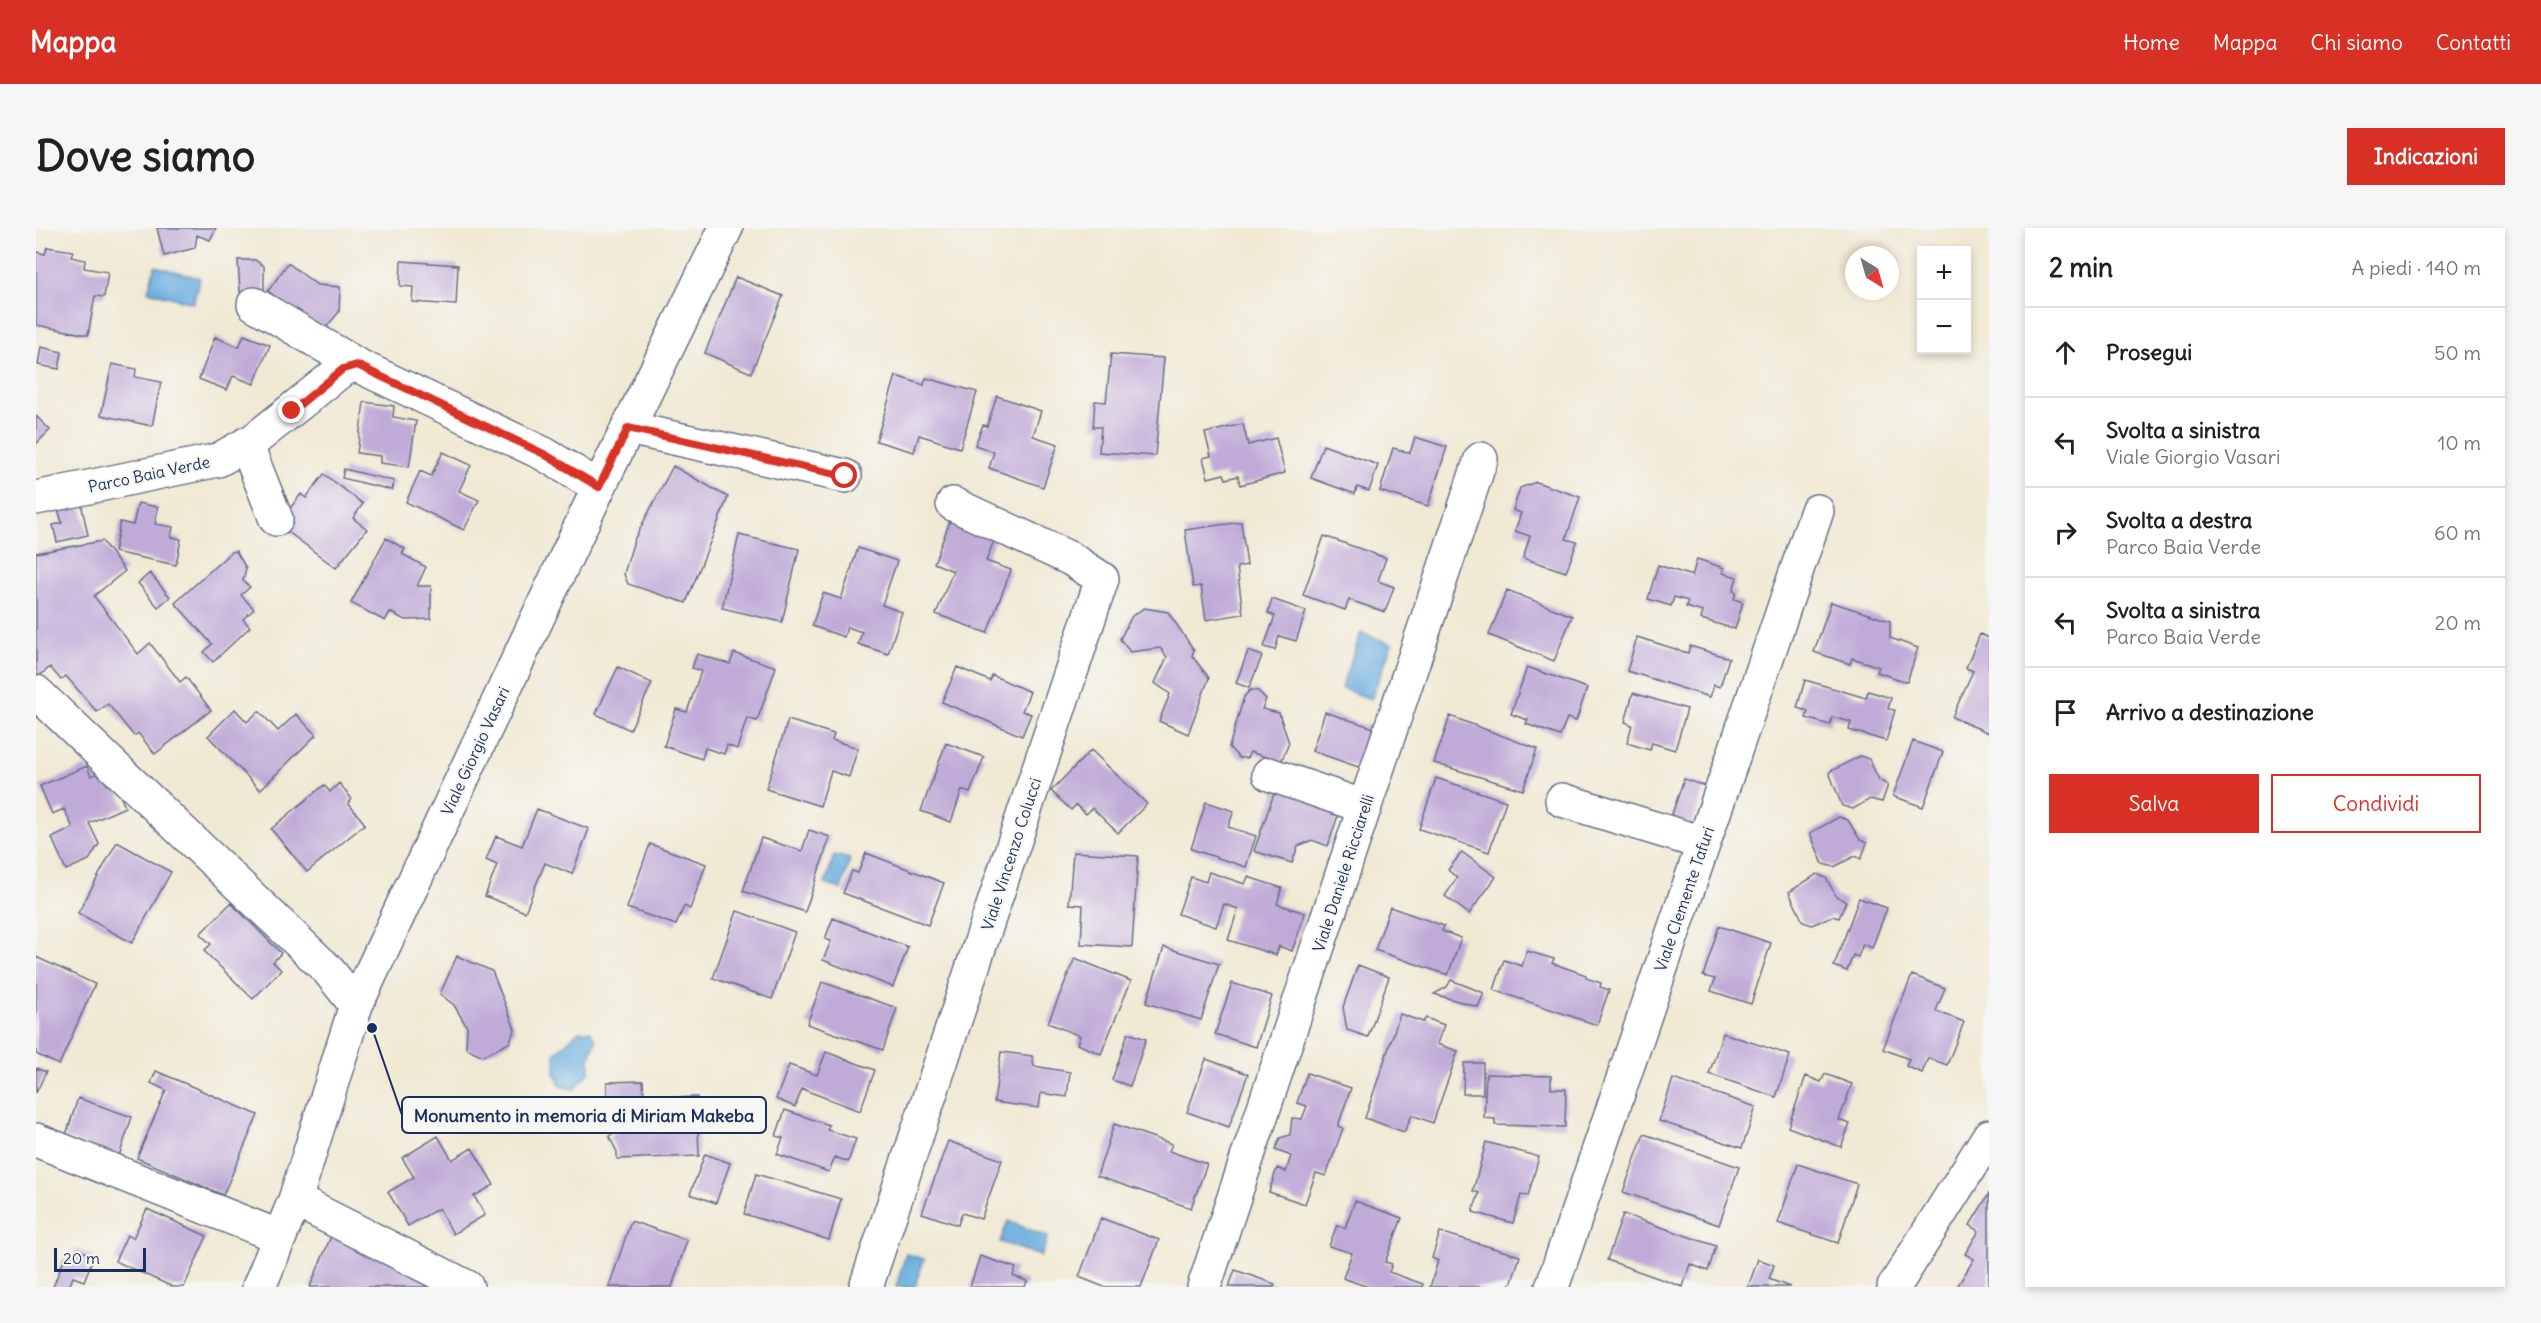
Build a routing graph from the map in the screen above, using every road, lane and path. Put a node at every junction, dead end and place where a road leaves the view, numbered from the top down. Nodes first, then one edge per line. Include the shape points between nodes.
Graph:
1 (726, 228) edge
2 (254, 304) dead end
3 (357, 365) junction
4 (628, 428) junction
5 (246, 444) junction
6 (1481, 459) dead end
7 (845, 476) dead end
8 (599, 487) junction
9 (36, 498) edge
10 (953, 504) dead end
11 (1817, 511) dead end
12 (276, 519) dead end
13 (36, 692) edge
14 (1269, 774) dead end
15 (1562, 800) dead end
16 (1365, 807) junction
17 (1703, 843) junction
18 (356, 1005) junction
19 (1989, 1136) edge
20 (36, 1140) edge
21 (296, 1200) junction
22 (280, 1237) junction
23 (259, 1287) edge
24 (467, 1287) edge
25 (866, 1287) edge
26 (1204, 1287) edge
27 (1552, 1287) edge
28 (1894, 1287) edge

1 - 4 street, Viale Giorgio Vasari
2 - 3 street
3 - 5 street, Parco Baia Verde via 343,369
3 - 8 street via 544,454
4 - 7 street
4 - 8 street, Viale Giorgio Vasari
5 - 9 street, Parco Baia Verde via 218,460
5 - 12 street
6 - 16 street, Viale Daniele Ricciarelli
8 - 18 street, Viale Giorgio Vasari
10 - 25 street, Viale Vincenzo Colucci via 1071,559 1102,579
11 - 17 street, Viale Clemente Tafuri
13 - 18 street via 328,970
14 - 16 street
15 - 17 street
16 - 26 street, Viale Daniele Ricciarelli
17 - 27 street, Viale Clemente Tafuri
18 - 21 street, Viale Giorgio Vasari
19 - 28 street
20 - 22 street
21 - 22 street, Viale Giorgio Vasari
21 - 24 street
22 - 23 street, Viale Giorgio Vasari

